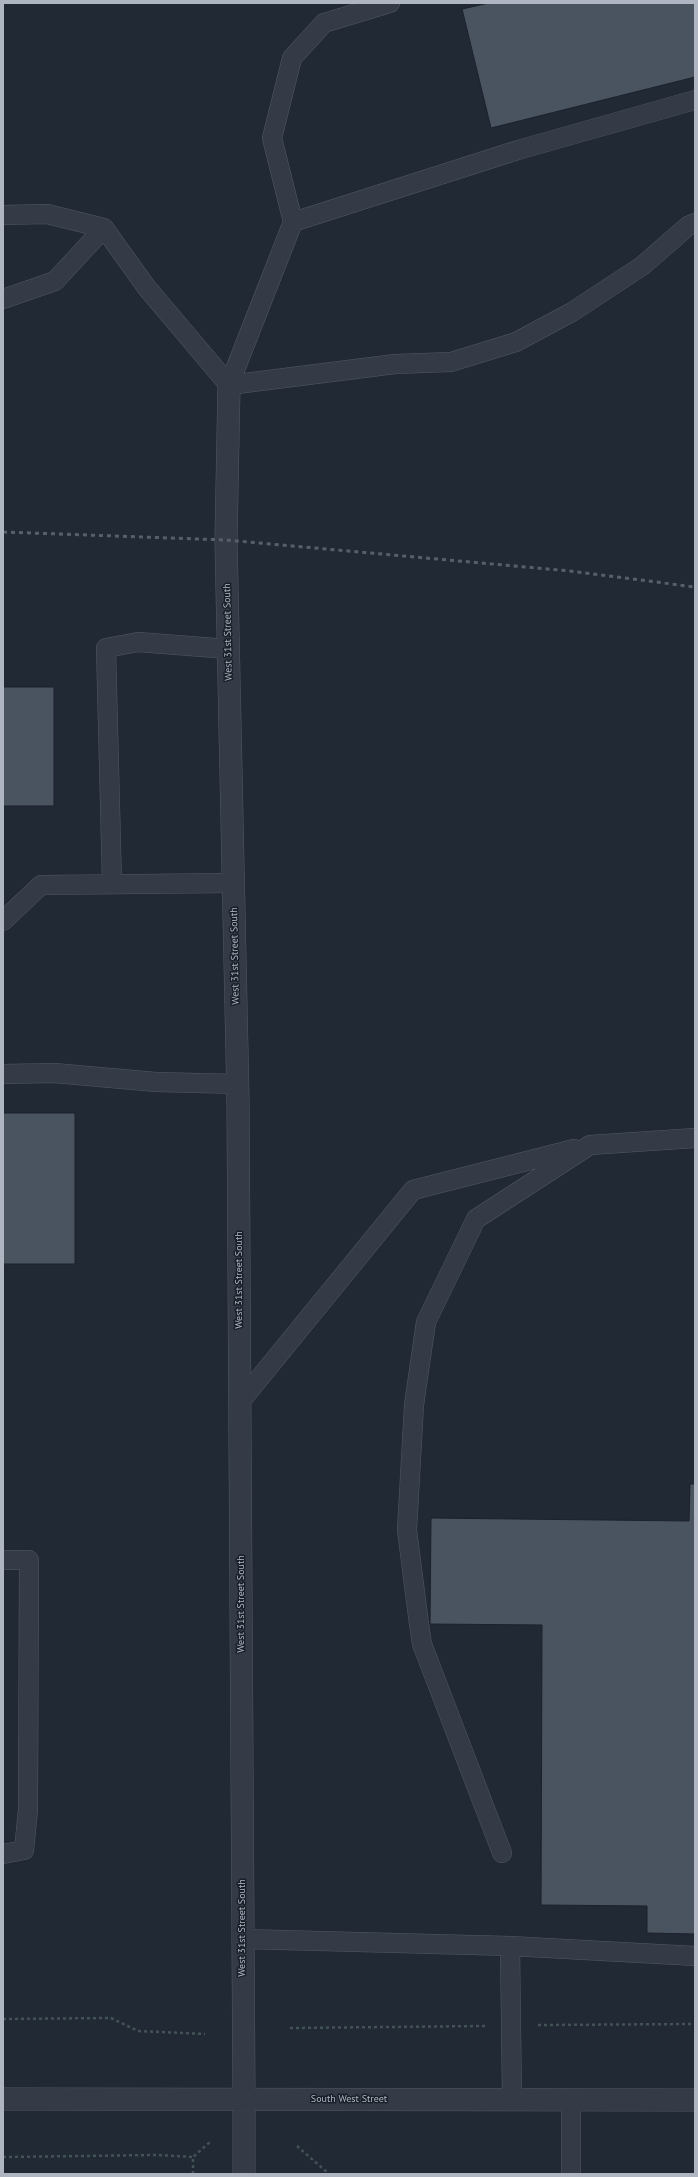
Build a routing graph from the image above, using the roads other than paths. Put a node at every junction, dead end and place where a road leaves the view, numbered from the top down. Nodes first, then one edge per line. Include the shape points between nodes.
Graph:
1 (390, 3) edge
2 (695, 100) edge
3 (3, 215) edge
4 (293, 222) junction
5 (695, 223) edge
6 (104, 228) junction
7 (3, 299) edge
8 (228, 385) junction
9 (228, 649) junction
10 (233, 883) junction
11 (112, 884) junction
12 (3, 921) edge
13 (3, 1074) edge
14 (238, 1084) junction
15 (695, 1138) edge
16 (590, 1145) junction
17 (240, 1402) junction
18 (3, 1560) edge
19 (502, 1853) dead end
20 (3, 1854) edge
21 (242, 1939) junction
22 (510, 1946) junction
23 (695, 1956) edge
24 (3, 2099) edge
25 (244, 2099) junction
26 (512, 2100) junction
27 (571, 2100) junction
28 (695, 2100) edge
29 (244, 2174) edge
30 (571, 2174) edge

1 - 4 lane via 324,23 292,58 272,138
2 - 4 lane via 518,150
3 - 6 lane via 47,214
4 - 8 lane
5 - 8 lane via 688,226 642,266 572,312 516,342 451,362 395,364
6 - 7 lane via 55,280
6 - 8 lane via 147,288
8 - 9 street, West 31st Street South
9 - 10 street, West 31st Street South
9 - 11 lane via 138,642 106,648
10 - 11 lane
10 - 14 street, West 31st Street South
11 - 12 lane via 41,885
13 - 14 lane via 54,1073 156,1082
14 - 17 street, West 31st Street South
15 - 16 lane
16 - 17 lane via 413,1190
16 - 19 lane via 476,1219 426,1322 414,1405 407,1530 422,1644
17 - 21 street, West 31st Street South
18 - 20 lane via 29,1560 28,1810 24,1850
21 - 22 lane
21 - 25 street, West 31st Street South
22 - 23 lane
22 - 26 lane
24 - 25 street, South West Street
25 - 26 street, South West Street
25 - 29 street, West 31st Street South
26 - 27 street, South West Street
27 - 28 street, South West Street
27 - 30 lane

